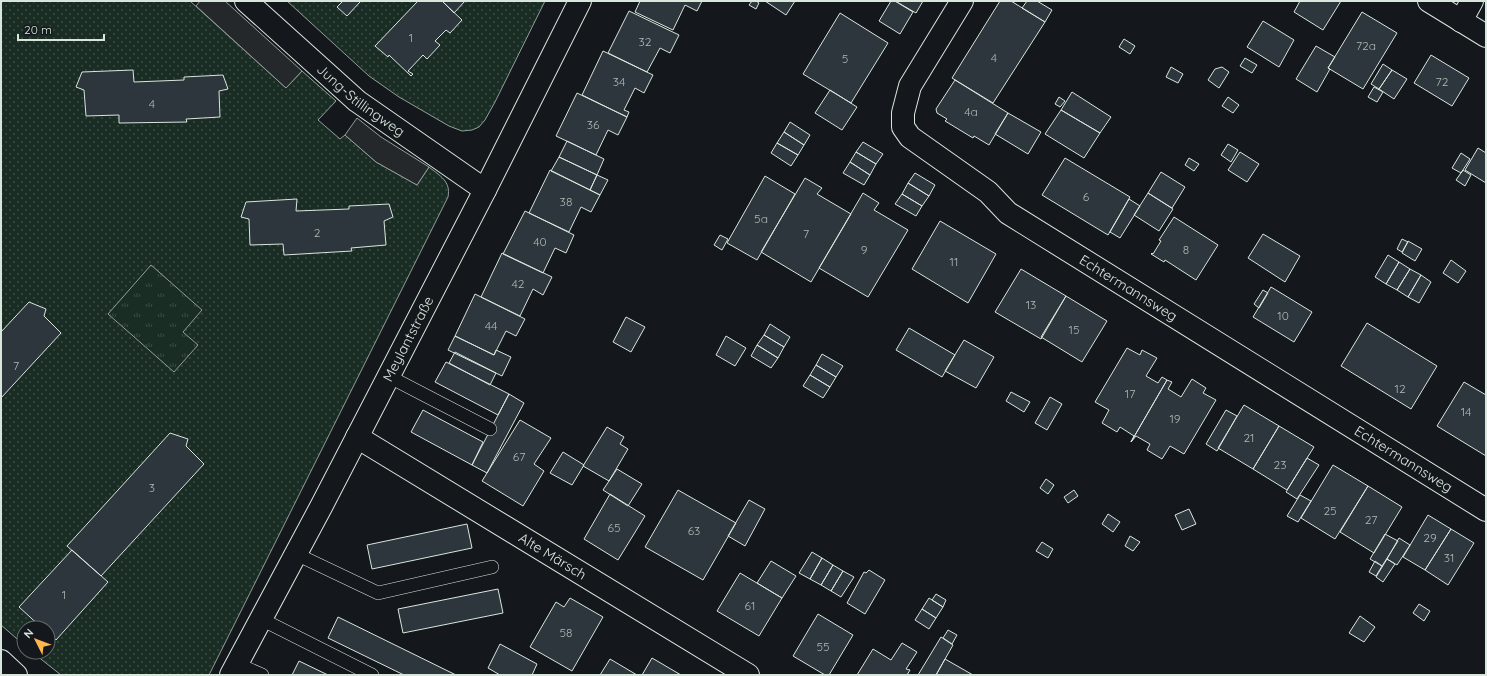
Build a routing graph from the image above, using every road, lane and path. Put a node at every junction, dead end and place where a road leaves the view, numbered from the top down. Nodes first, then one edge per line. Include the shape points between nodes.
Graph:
1 (246, 1) edge
2 (580, 1) edge
3 (962, 1) edge
4 (1429, 1) edge
5 (1472, 1) edge
6 (1461, 21) junction
7 (1486, 36) edge
8 (485, 190) junction
9 (388, 376) junction
10 (490, 429) dead end
11 (357, 437) junction
12 (1486, 510) edge
13 (296, 554) junction
14 (492, 567) dead end
15 (261, 619) junction
16 (1, 661) edge
17 (234, 669) edge
18 (16, 675) edge
19 (262, 675) edge
20 (372, 675) edge
21 (748, 675) edge

1 - 8 street, Jung-Stillingweg via 357,101
2 - 8 street, Meylantstraße
3 - 12 street, Echtermannsweg via 910,86 902,113 903,127 910,137 988,192 1008,213
4 - 6 street
5 - 6 street
6 - 7 street
8 - 9 street, Meylantstraße
9 - 10 lane
9 - 11 street, Meylantstraße
11 - 13 street, Meylantstraße
11 - 21 street, Alte Märsch
13 - 14 lane via 378,593
13 - 15 street, Meylantstraße
15 - 17 street, Meylantstraße
15 - 20 lane
16 - 18 street
17 - 19 lane

